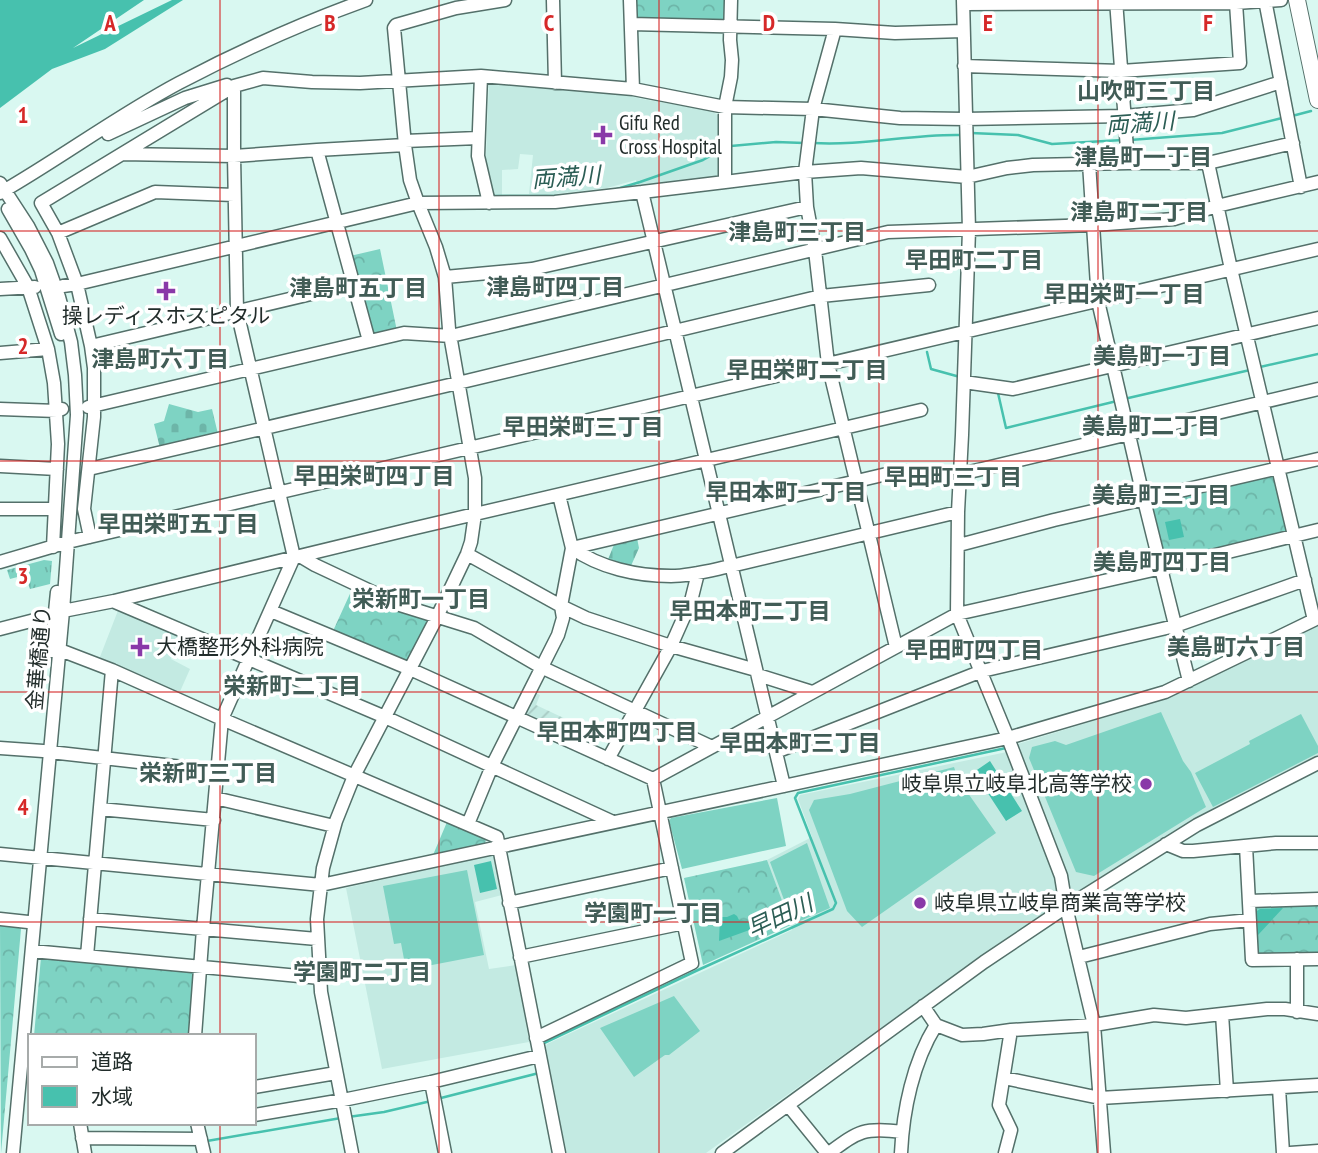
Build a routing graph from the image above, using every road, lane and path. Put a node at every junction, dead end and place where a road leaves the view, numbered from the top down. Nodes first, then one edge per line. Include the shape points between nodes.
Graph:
1 (366, 0) edge
2 (505, 0) edge
3 (553, 0) edge
4 (630, 0) edge
5 (731, 0) edge
6 (1281, 0) edge
7 (1297, 0) edge
8 (1305, 0) edge
9 (1265, 1) edge
10 (963, 2) edge
11 (1116, 2) edge
12 (1236, 3) junction
13 (631, 24) junction
14 (730, 25) junction
15 (835, 29) junction
16 (963, 32) junction
17 (964, 66) junction
18 (1318, 66) edge
19 (1121, 71) junction
20 (481, 76) junction
21 (399, 80) junction
22 (1281, 82) junction
23 (555, 83) junction
24 (234, 86) junction
25 (633, 89) junction
26 (1318, 100) edge
27 (725, 107) junction
28 (813, 109) junction
29 (1124, 116) junction
30 (965, 119) junction
31 (478, 138) junction
32 (84, 140) junction
33 (405, 143) junction
34 (1293, 143) junction
35 (317, 150) junction
36 (120, 154) junction
37 (234, 156) junction
38 (1089, 163) junction
39 (1128, 163) junction
40 (1208, 163) junction
41 (805, 172) junction
42 (967, 177) junction
43 (725, 182) junction
44 (1318, 182) edge
45 (1301, 187) junction
46 (1, 191) edge
47 (642, 192) junction
48 (234, 195) junction
49 (418, 203) junction
50 (489, 203) junction
51 (1217, 206) junction
52 (807, 207) junction
53 (336, 223) junction
54 (1093, 225) junction
55 (969, 230) junction
56 (58, 233) junction
57 (0, 238) edge
58 (654, 242) junction
59 (235, 247) junction
60 (1318, 249) edge
61 (815, 250) junction
62 (1231, 269) junction
63 (444, 277) junction
64 (353, 284) junction
65 (70, 285) junction
66 (665, 285) junction
67 (929, 285) dead end
68 (32, 287) junction
69 (0, 289) edge
70 (821, 296) junction
71 (1098, 301) junction
72 (237, 312) junction
73 (1318, 318) edge
74 (676, 330) junction
75 (965, 331) junction
76 (1247, 335) junction
77 (451, 336) junction
78 (369, 341) junction
79 (91, 346) junction
80 (48, 349) junction
81 (0, 353) edge
82 (828, 364) junction
83 (1114, 367) junction
84 (251, 369) junction
85 (964, 382) junction
86 (458, 383) junction
87 (1318, 389) edge
88 (692, 396) junction
89 (1263, 402) junction
90 (91, 406) junction
91 (0, 409) edge
92 (60, 410) junction
93 (921, 410) dead end
94 (843, 427) junction
95 (265, 428) junction
96 (1130, 433) junction
97 (471, 449) junction
98 (706, 459) junction
99 (1318, 459) edge
100 (0, 466) edge
101 (1279, 468) junction
102 (57, 469) junction
103 (89, 469) junction
104 (914, 473) dead end
105 (961, 474) junction
106 (857, 481) junction
107 (280, 494) junction
108 (559, 495) junction
109 (1144, 500) junction
110 (0, 509) edge
111 (54, 509) junction
112 (958, 512) junction
113 (719, 513) junction
114 (475, 514) junction
115 (1318, 530) edge
116 (868, 533) junction
117 (1295, 536) junction
118 (90, 537) junction
119 (61, 545) junction
120 (959, 545) junction
121 (572, 548) junction
122 (467, 554) junction
123 (297, 557) junction
124 (0, 562) edge
125 (731, 566) junction
126 (1162, 568) junction
127 (698, 573) junction
128 (1305, 580) junction
129 (114, 601) junction
130 (561, 606) junction
131 (271, 611) junction
132 (59, 613) junction
133 (957, 614) junction
134 (437, 617) junction
135 (1316, 619) edge
136 (1175, 626) junction
137 (0, 629) edge
138 (671, 646) junction
139 (896, 647) junction
140 (60, 650) junction
141 (249, 660) junction
142 (541, 667) junction
143 (410, 669) junction
144 (112, 670) junction
145 (982, 671) junction
146 (757, 672) junction
147 (1189, 681) junction
148 (812, 692) junction
149 (635, 711) junction
150 (767, 716) junction
151 (385, 717) junction
152 (515, 717) junction
153 (222, 719) junction
154 (1010, 742) junction
155 (712, 747) junction
156 (0, 748) edge
157 (46, 752) junction
158 (776, 752) junction
159 (104, 758) junction
160 (608, 759) junction
161 (1318, 763) edge
162 (492, 766) junction
163 (218, 771) junction
164 (354, 776) junction
165 (653, 779) junction
166 (784, 786) junction
167 (215, 799) junction
168 (100, 810) junction
169 (660, 813) junction
170 (214, 820) junction
171 (614, 822) junction
172 (468, 824) junction
173 (334, 826) junction
174 (1318, 843) edge
175 (1166, 844) junction
176 (499, 846) junction
177 (1246, 846) junction
178 (0, 854) edge
179 (37, 858) junction
180 (95, 863) junction
181 (672, 868) junction
182 (209, 874) junction
183 (321, 885) junction
184 (1318, 900) edge
185 (1249, 901) junction
186 (509, 903) junction
187 (1066, 907) junction
188 (0, 919) edge
189 (90, 919) junction
190 (1250, 920) junction
191 (28, 922) junction
192 (684, 923) junction
193 (203, 929) junction
194 (317, 939) junction
195 (32, 951) junction
196 (87, 956) junction
197 (520, 957) junction
198 (1079, 957) junction
199 (1297, 959) junction
200 (1318, 959) edge
201 (200, 967) junction
202 (320, 978) junction
203 (923, 1006) junction
204 (1297, 1012) junction
205 (1223, 1014) junction
206 (1318, 1014) edge
207 (936, 1024) junction
208 (1094, 1025) junction
209 (1011, 1030) junction
210 (195, 1034) edge
211 (536, 1038) junction
212 (539, 1056) junction
213 (337, 1073) junction
214 (1004, 1078) junction
215 (25, 1081) edge
216 (431, 1082) junction
217 (1318, 1085) edge
218 (256, 1087) edge
219 (1279, 1088) junction
220 (1227, 1091) junction
221 (1100, 1098) junction
222 (342, 1100) junction
223 (788, 1105) junction
224 (256, 1115) edge
225 (80, 1125) edge
226 (200, 1125) edge
227 (902, 1132) junction
228 (82, 1138) junction
229 (201, 1139) junction
230 (1318, 1151) edge
231 (5, 1153) edge
232 (13, 1153) edge
233 (85, 1153) edge
234 (204, 1153) edge
235 (352, 1153) edge
236 (445, 1153) edge
237 (559, 1153) edge
238 (722, 1153) edge
239 (828, 1153) edge
240 (901, 1153) edge
241 (1005, 1153) edge
242 (1104, 1153) edge
243 (1283, 1153) edge
244 (1290, 1153) edge

1 - 32 street via 260,43 178,84
2 - 21 street via 396,25
3 - 23 street
4 - 13 street
5 - 14 street
6 - 9 street
7 - 26 main road
8 - 18 main road
9 - 12 street
9 - 22 street
10 - 11 street
10 - 16 street
11 - 12 street
11 - 19 street
12 - 19 street via 1240,63
13 - 14 street
13 - 25 street
14 - 15 street
14 - 27 street via 732,77
15 - 16 street
15 - 28 street
16 - 17 street
17 - 19 street
17 - 30 street
19 - 29 street
20 - 21 street
20 - 23 street
20 - 31 street
21 - 24 street via 360,83 263,78
21 - 33 street
22 - 29 street via 1200,109
22 - 34 street
23 - 25 street
24 - 32 street via 185,98 95,140
24 - 36 street
24 - 37 street
25 - 27 street
27 - 28 street
27 - 43 street
28 - 30 street
28 - 41 street
29 - 30 street
29 - 39 street
30 - 42 street
31 - 33 street
31 - 50 street
32 - 46 street
33 - 35 street
33 - 49 street
34 - 40 street
34 - 45 street
35 - 37 street
35 - 53 street
36 - 37 street
36 - 56 street via 41,203
37 - 48 street
38 - 39 street
38 - 42 street via 1033,165
38 - 54 street
39 - 40 street
40 - 51 street
41 - 42 street via 860,168
41 - 43 street
41 - 52 street
42 - 55 street
43 - 47 street
44 - 45 street
45 - 51 street
46 - 119 street, 金華橋通り via 28,226 47,263 71,342 78,415
47 - 50 street via 555,202
47 - 58 street
48 - 56 street via 155,192
48 - 59 street
49 - 50 street
49 - 53 street
49 - 63 street
51 - 54 street via 1174,219
51 - 62 street
52 - 58 street
52 - 61 street
53 - 59 street
53 - 64 street
54 - 55 street
54 - 71 street
55 - 61 street via 888,232
55 - 75 street
56 - 65 street
57 - 68 street
58 - 63 street via 532,269
58 - 66 street
59 - 65 street
59 - 72 street
60 - 62 street
61 - 66 street
61 - 70 street
62 - 71 street
62 - 76 street
63 - 77 street
64 - 72 street
64 - 78 street
65 - 79 street
66 - 74 street
66 - 77 street
67 - 70 street
68 - 69 street
68 - 80 street
70 - 74 street
70 - 82 street
71 - 75 street
71 - 83 street
72 - 79 street
72 - 84 street
73 - 76 street
74 - 86 street
74 - 88 street
75 - 82 street
75 - 85 street
76 - 83 street
76 - 89 street
77 - 78 street via 404,333
77 - 86 street
78 - 84 street
79 - 90 street
80 - 81 street
80 - 92 street
82 - 88 street
82 - 94 street
83 - 85 street via 1013,389
83 - 96 street
84 - 90 street
84 - 95 street
85 - 105 street
86 - 95 street
86 - 97 street
87 - 89 street
88 - 97 street
88 - 98 street
89 - 96 street
89 - 101 street
90 - 103 street
91 - 92 street
92 - 102 street
93 - 94 street
94 - 98 street
94 - 106 street
95 - 103 street
95 - 107 street
96 - 105 street
96 - 109 street
97 - 107 street
97 - 114 street
98 - 108 street
98 - 113 street
99 - 101 street
100 - 102 street
101 - 109 street
101 - 117 street
102 - 111 street
103 - 118 street via 84,509
104 - 106 street
105 - 112 street
106 - 113 street
106 - 116 street
107 - 118 street
107 - 123 street
108 - 114 street
108 - 121 street
109 - 120 street
109 - 126 street
110 - 111 street
111 - 119 street
112 - 116 street
112 - 120 street
113 - 121 street
113 - 125 street
114 - 122 street
114 - 123 street
115 - 117 street
116 - 125 street
116 - 139 street
117 - 126 street
117 - 128 street
118 - 119 street
119 - 124 street
119 - 132 street, 金華橋通り
120 - 133 street
121 - 127 street via 599,563 630,572
121 - 130 street
122 - 130 street
122 - 134 street
123 - 129 street
123 - 131 street
123 - 134 street via 400,605
125 - 127 street
125 - 146 street
126 - 133 street
126 - 136 street
127 - 138 street
128 - 135 street
128 - 136 street
129 - 132 street
129 - 141 street
130 - 138 street
130 - 142 street via 558,635
131 - 141 street
131 - 143 street
132 - 137 street
132 - 140 street, 金華橋通り
132 - 157 street, 金華橋通り
133 - 139 street
133 - 145 street
134 - 142 street via 474,628
134 - 143 street
135 - 147 street
136 - 145 street
136 - 147 street
138 - 146 street
138 - 149 street
139 - 148 street
140 - 144 street
140 - 157 street, 金華橋通り
141 - 151 street
141 - 153 street
142 - 149 street
142 - 152 street
143 - 151 street
143 - 152 street
144 - 153 street
144 - 159 street
145 - 154 street
145 - 158 street
146 - 148 street
146 - 150 street
147 - 154 street
148 - 150 street
149 - 155 street
149 - 160 street
150 - 155 street
150 - 158 street
151 - 162 street
151 - 164 street
152 - 160 street
152 - 162 street
153 - 163 street
153 - 164 street
154 - 166 street
154 - 187 street via 1061,876
155 - 165 street
156 - 157 street
157 - 159 street
157 - 179 street, 金華橋通り
158 - 166 street
159 - 163 street
159 - 168 street
160 - 165 street
161 - 175 street
162 - 171 street
162 - 172 street
163 - 167 street
164 - 172 street
164 - 173 street
165 - 169 street
166 - 169 street
167 - 170 street
167 - 173 street
168 - 170 street
168 - 180 street
169 - 171 street
169 - 181 street
170 - 182 street
171 - 176 street
172 - 176 street via 497,837
173 - 183 street
174 - 177 street
175 - 177 street via 1183,851
175 - 187 street
176 - 183 street
176 - 186 street
177 - 185 street
178 - 179 street
179 - 180 street
179 - 191 street, 金華橋通り
179 - 195 street, 金華橋通り
180 - 182 street
180 - 189 street
181 - 186 street
181 - 192 street
182 - 183 street
182 - 193 street
183 - 194 street
184 - 185 street
185 - 190 street
186 - 197 street
187 - 198 street
187 - 203 street
188 - 191 street
189 - 193 street
189 - 196 street
190 - 198 street via 1210,924
190 - 199 street via 1252,960
191 - 231 street, 金華橋通り
192 - 197 street
192 - 211 street via 692,963
193 - 194 street
193 - 201 street
194 - 202 street
195 - 196 street
195 - 215 street, 金華橋通り
196 - 201 street
197 - 211 street
198 - 208 street
199 - 200 street
199 - 204 street
201 - 202 street
201 - 210 street
202 - 213 street
203 - 207 street
203 - 223 street
204 - 205 street via 1267,1009
204 - 206 street
205 - 208 street via 1154,1015
205 - 220 street
207 - 209 street via 962,1035
207 - 227 street via 913,1079
208 - 209 street
208 - 221 street
209 - 214 street
211 - 212 street
212 - 216 street
212 - 237 street
213 - 218 street
213 - 222 street
214 - 221 street
214 - 241 street via 999,1105 1011,1130
215 - 232 street, 金華橋通り
216 - 222 street
216 - 236 street
217 - 219 street
219 - 220 street
219 - 243 street
220 - 221 street
221 - 242 street
222 - 224 street
222 - 235 street
223 - 238 street
223 - 239 street
225 - 228 street
226 - 229 street
227 - 239 street via 877,1129 856,1134
227 - 240 street
228 - 229 street
228 - 233 street
229 - 234 street
230 - 244 street

